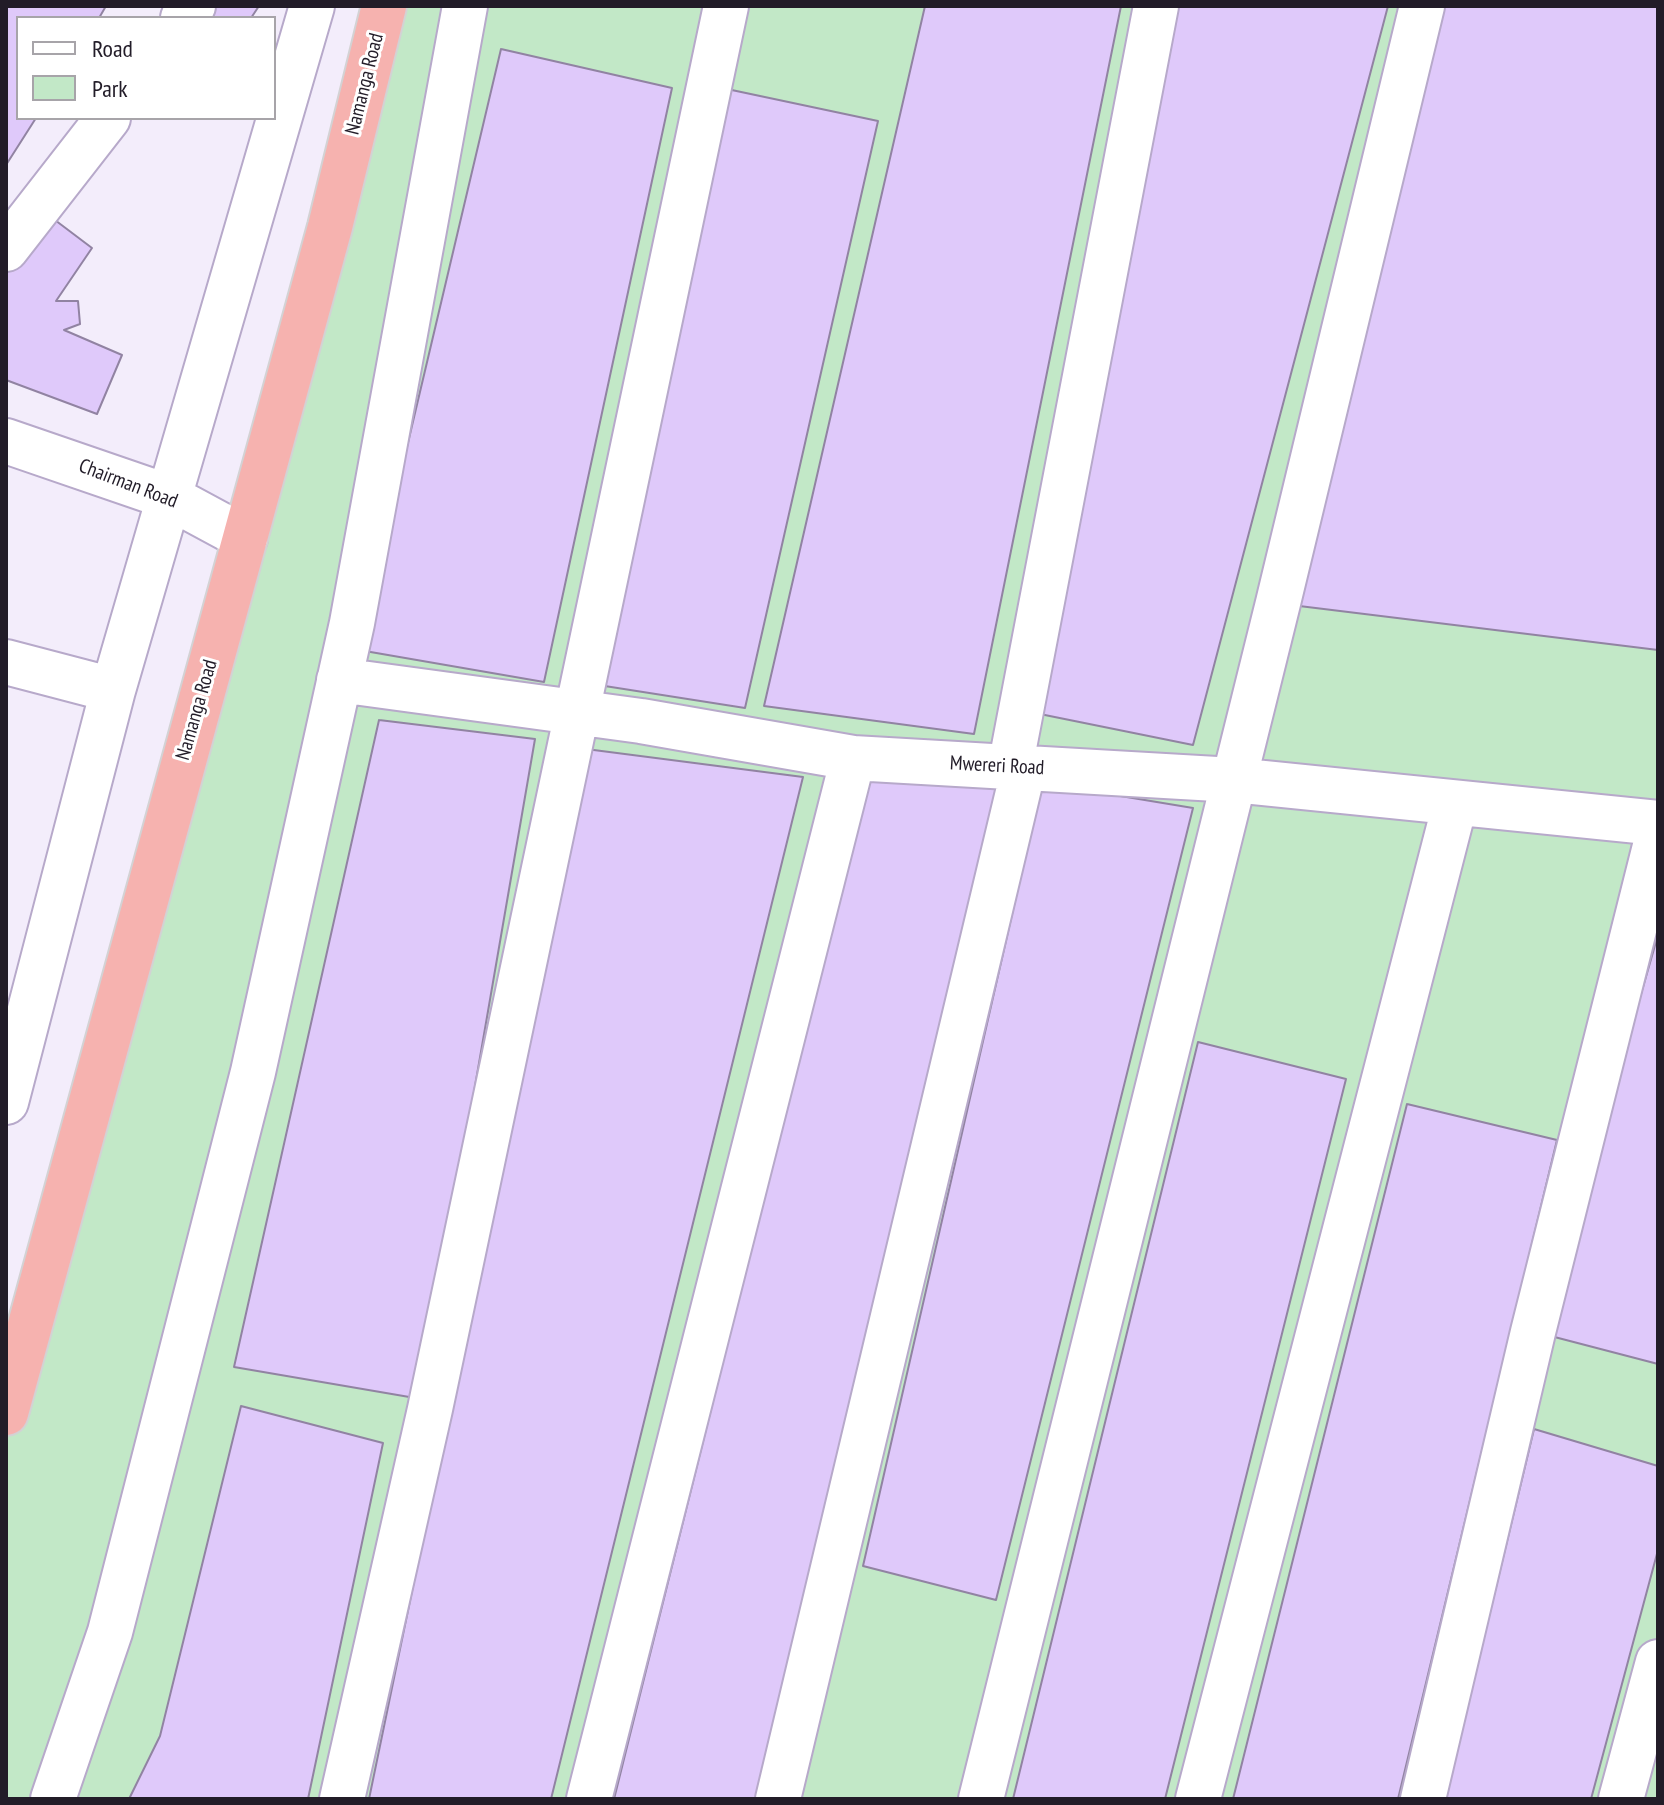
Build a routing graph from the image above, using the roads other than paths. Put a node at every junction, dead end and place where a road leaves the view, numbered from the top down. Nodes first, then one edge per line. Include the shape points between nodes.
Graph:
1 (312, 6) edge
2 (384, 6) edge
3 (465, 6) edge
4 (726, 6) edge
5 (1156, 6) edge
6 (1422, 6) edge
7 (106, 120) edge
8 (6, 249) edge
9 (6, 441) edge
10 (169, 497) junction
11 (245, 538) junction
12 (6, 662) edge
13 (339, 680) junction
14 (113, 690) junction
15 (577, 711) junction
16 (853, 758) junction
17 (1017, 768) junction
18 (1234, 780) junction
19 (1455, 804) junction
20 (1658, 823) edge
21 (1658, 834) edge
22 (6, 1102) edge
23 (6, 1413) edge
24 (1658, 1662) edge
25 (53, 1799) edge
26 (342, 1799) edge
27 (589, 1799) edge
28 (778, 1799) edge
29 (981, 1799) edge
30 (1198, 1799) edge
31 (1423, 1799) edge
32 (1621, 1799) edge

1 - 10 street
2 - 11 highway, Namanga Road
3 - 13 street
4 - 15 street
5 - 17 street
6 - 18 street
7 - 8 street
9 - 10 street, Chairman Road
10 - 11 street, Chairman Road
10 - 14 street
11 - 23 highway, Namanga Road
12 - 14 street
13 - 15 street, Mwereri Road
13 - 25 street via 253,1072 157,1453 110,1632
14 - 22 street
15 - 16 street, Mwereri Road
15 - 26 street
16 - 17 street, Mwereri Road
16 - 27 street
17 - 18 street, Mwereri Road
17 - 28 street
18 - 19 street, Mwereri Road
18 - 29 street
19 - 20 street, Mwereri Road
19 - 30 street
21 - 31 street
24 - 32 street

